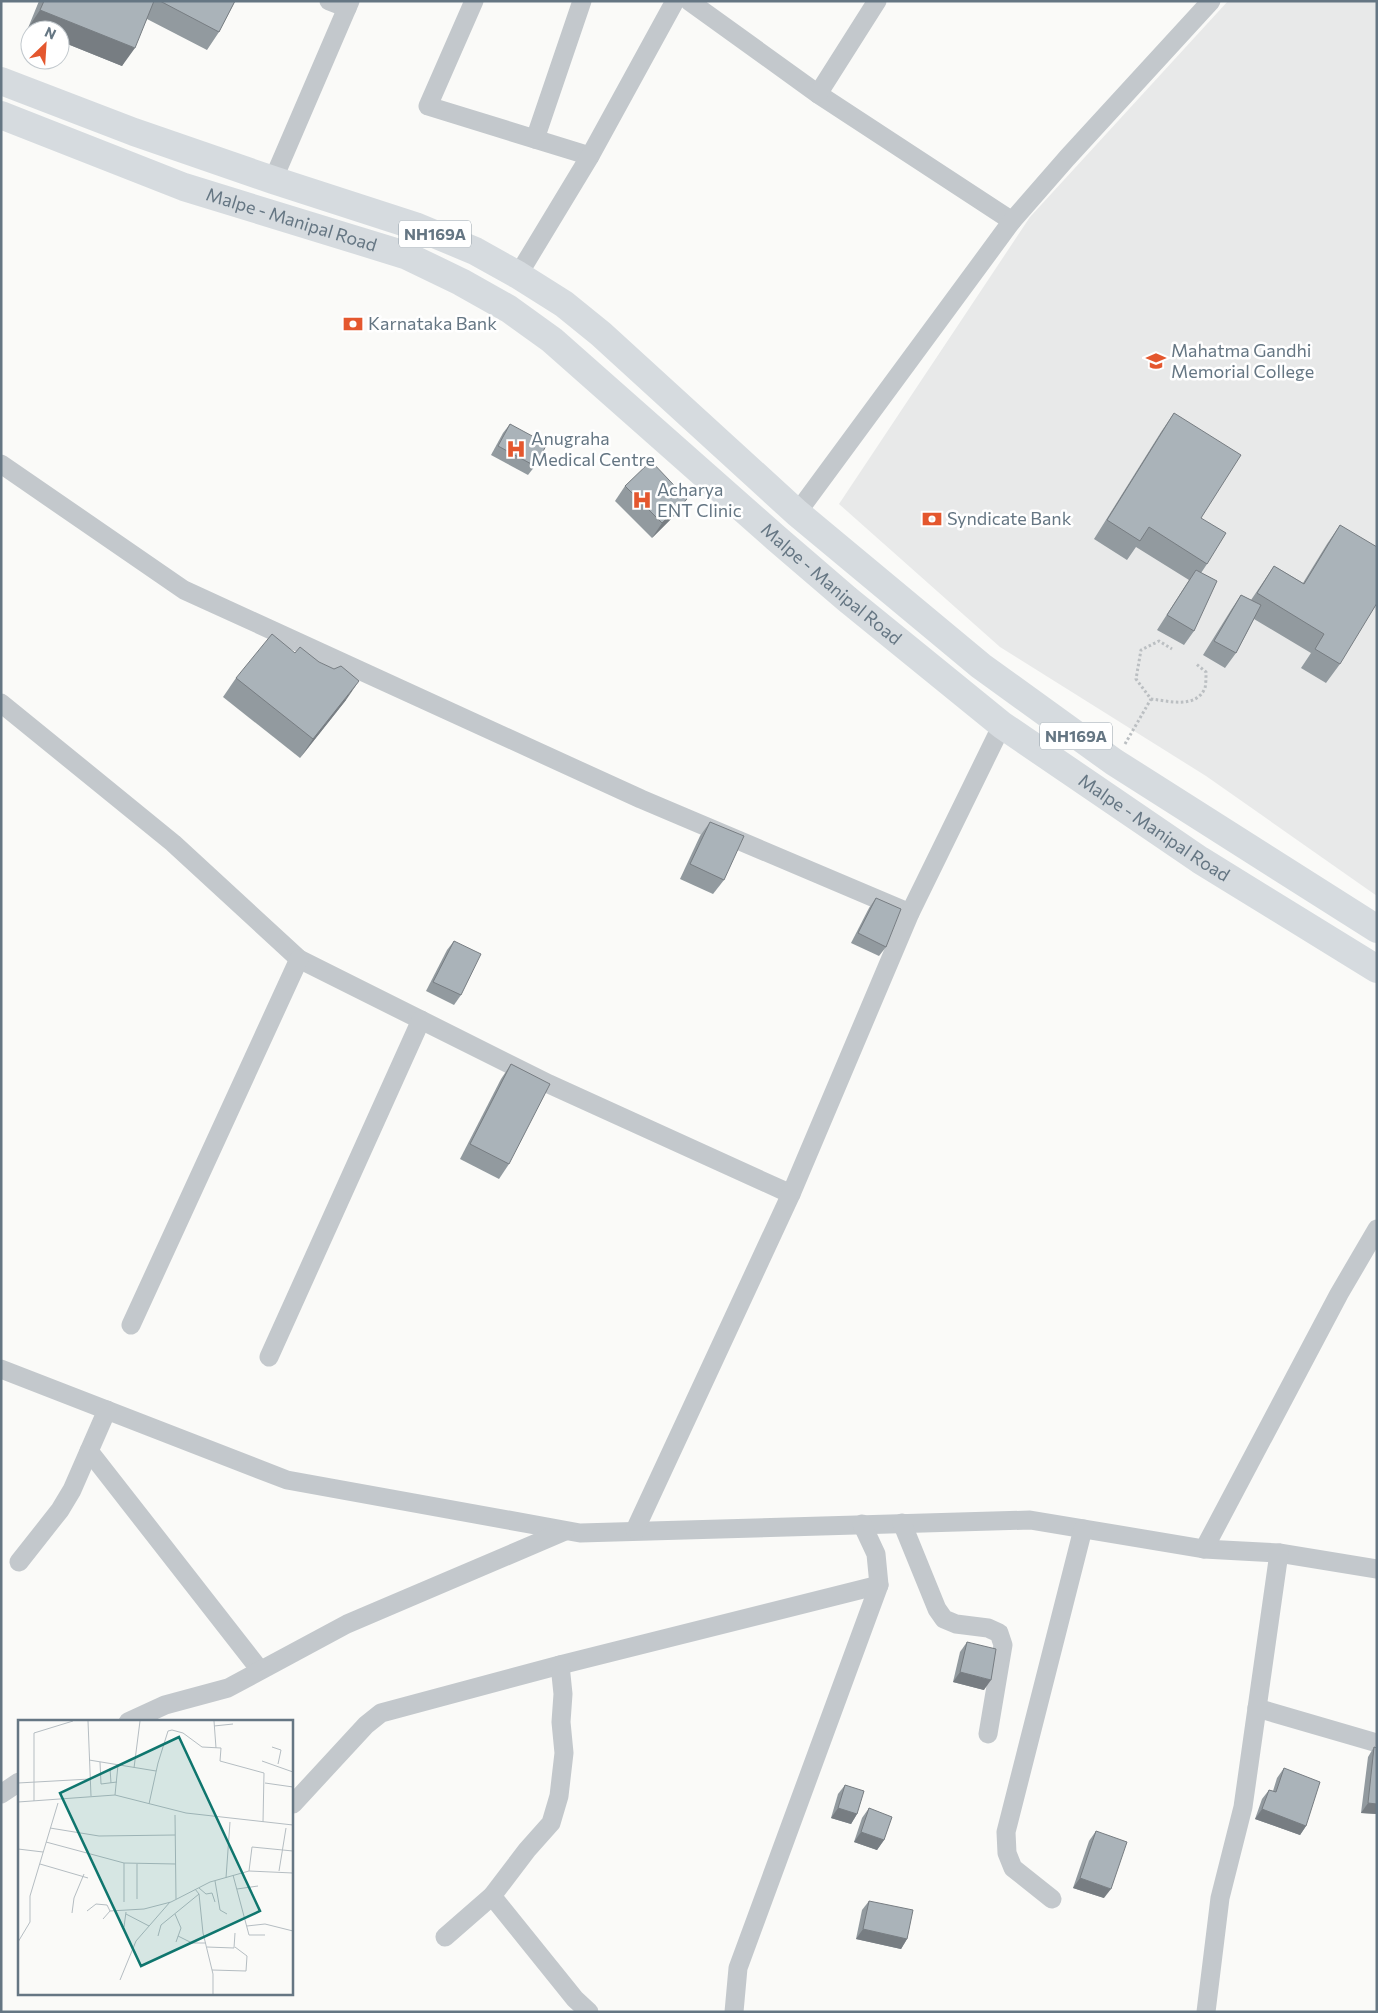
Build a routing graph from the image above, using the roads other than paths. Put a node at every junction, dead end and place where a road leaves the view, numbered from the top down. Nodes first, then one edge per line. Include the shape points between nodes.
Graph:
1 (329, 1) edge
2 (474, 1) edge
3 (582, 1) edge
4 (675, 1) edge
5 (688, 1) edge
6 (877, 1) edge
7 (1211, 1) edge
8 (348, 5) edge
9 (1, 82) edge
10 (818, 94) junction
11 (1, 116) edge
12 (535, 139) junction
13 (197, 154) junction
14 (590, 156) junction
15 (273, 180) junction
16 (184, 187) junction
17 (1012, 221) junction
18 (518, 275) junction
19 (1, 464) edge
20 (797, 513) junction
21 (1, 703) edge
22 (1002, 725) junction
23 (910, 913) junction
24 (1377, 929) edge
25 (298, 958) junction
26 (1377, 969) edge
27 (421, 1020) junction
28 (791, 1194) junction
29 (1377, 1229) edge
30 (131, 1324) dead end
31 (269, 1357) dead end
32 (1, 1370) edge
33 (107, 1410) junction
34 (89, 1451) junction
35 (902, 1523) junction
36 (862, 1524) junction
37 (1082, 1529) junction
38 (635, 1530) junction
39 (565, 1531) junction
40 (1204, 1549) junction
41 (1279, 1553) junction
42 (19, 1562) dead end
43 (1377, 1569) edge
44 (879, 1585) junction
45 (560, 1664) junction
46 (260, 1670) junction
47 (1257, 1708) junction
48 (132, 1720) edge
49 (988, 1734) dead end
50 (1377, 1743) edge
51 (18, 1783) edge
52 (1, 1794) edge
53 (293, 1804) dead end
54 (492, 1896) junction
55 (1052, 1899) dead end
56 (445, 1937) dead end
57 (589, 2012) edge
58 (734, 2012) edge
59 (1206, 2012) edge

1 - 8 street
2 - 12 street via 428,106
3 - 12 street
4 - 14 street
5 - 10 street
6 - 10 street
7 - 17 street
8 - 15 street
9 - 13 highway, Malpe - Manipal Road / NH169A
10 - 17 street
11 - 16 highway, Malpe - Manipal Road / NH169A
12 - 14 street
13 - 15 highway, Malpe - Manipal Road / NH169A
13 - 16 highway
14 - 18 street
15 - 18 highway, Malpe - Manipal Road / NH169A via 415,226 475,251
16 - 22 highway, Malpe - Manipal Road / NH169A via 405,255 509,309 565,351 846,598
17 - 20 street
18 - 20 highway, Malpe - Manipal Road / NH169A via 564,304 601,334
19 - 23 street via 184,590 640,799
20 - 24 highway, Malpe - Manipal Road / NH169A via 981,666 1114,762
21 - 25 street via 173,843
22 - 23 street
22 - 26 highway, Malpe - Manipal Road / NH169A via 1200,860
23 - 28 street
25 - 27 street
25 - 30 street
27 - 28 street via 548,1084
27 - 31 street
28 - 38 street
29 - 40 street via 1339,1294
32 - 33 street
33 - 34 street
33 - 39 street via 287,1480
34 - 42 street via 60,1510
34 - 46 street
35 - 36 street
35 - 37 street via 1030,1520
35 - 49 street via 944,1619 999,1633 1002,1645
36 - 38 street
36 - 44 street via 876,1554
37 - 40 street
37 - 55 street via 1006,1832 1007,1852 1013,1868
38 - 39 street
39 - 46 street via 346,1624
40 - 41 street
41 - 43 street
41 - 47 street
44 - 45 street
44 - 58 street via 738,1968
45 - 53 street via 380,1712
45 - 54 street via 564,1753 559,1796 551,1823
46 - 48 street via 228,1688 165,1705
47 - 50 street
47 - 59 street via 1243,1807 1220,1898
51 - 52 street
54 - 56 street
54 - 57 street

